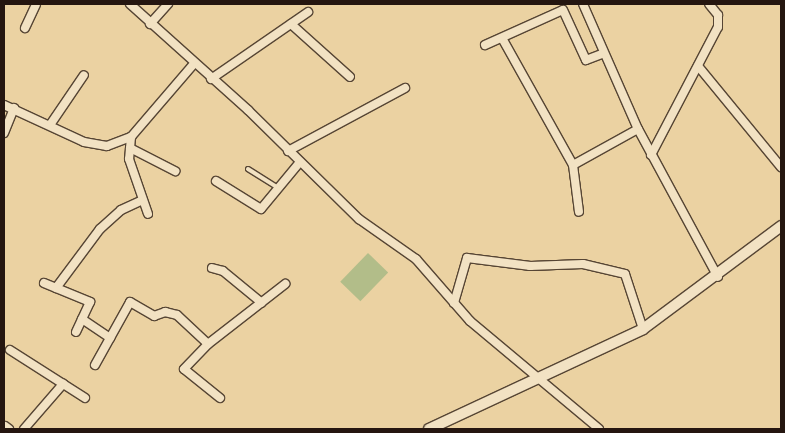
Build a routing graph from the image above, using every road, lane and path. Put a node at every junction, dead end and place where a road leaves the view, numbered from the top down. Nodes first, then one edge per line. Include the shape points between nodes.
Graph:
1 (36, 4) edge
2 (130, 4) edge
3 (168, 4) edge
4 (583, 4) edge
5 (709, 4) edge
6 (308, 12) dead end
7 (150, 24) junction
8 (291, 24) junction
9 (25, 28) dead end
10 (502, 38) junction
11 (485, 46) dead end
12 (604, 53) junction
13 (193, 64) junction
14 (698, 66) junction
15 (84, 75) dead end
16 (350, 77) dead end
17 (211, 79) junction
18 (405, 88) dead end
19 (4, 105) edge
20 (14, 108) junction
21 (50, 125) junction
22 (638, 129) junction
23 (4, 133) edge
24 (131, 136) junction
25 (130, 148) junction
26 (288, 151) junction
27 (651, 155) junction
28 (300, 162) junction
29 (572, 165) junction
30 (781, 166) edge
31 (248, 169) dead end
32 (175, 171) dead end
33 (216, 181) dead end
34 (278, 188) junction
35 (142, 200) junction
36 (579, 212) dead end
37 (148, 214) dead end
38 (781, 228) edge
39 (212, 268) dead end
40 (718, 277) junction
41 (44, 283) dead end
42 (286, 284) dead end
43 (56, 288) junction
44 (454, 303) junction
45 (262, 304) junction
46 (82, 319) junction
47 (643, 329) junction
48 (76, 332) dead end
49 (110, 338) junction
50 (208, 344) junction
51 (10, 350) dead end
52 (95, 365) dead end
53 (539, 381) junction
54 (63, 384) junction
55 (85, 398) dead end
56 (220, 398) dead end
57 (24, 429) edge
58 (429, 429) edge
59 (599, 429) edge

1 - 9 street
2 - 7 street
3 - 7 street
4 - 12 street
5 - 14 street via 718,15 718,27
6 - 8 street
7 - 13 street
8 - 16 street
8 - 17 street
10 - 11 street
10 - 12 street via 562,10 586,60
10 - 29 street
12 - 22 street
13 - 17 street
13 - 24 street
14 - 27 street
14 - 30 street
15 - 21 street
17 - 26 street
18 - 26 street
19 - 20 street
20 - 21 street
20 - 23 street
21 - 24 street via 84,142 107,146
22 - 27 street
22 - 29 street
24 - 25 street
25 - 32 street
25 - 35 street
26 - 28 street
27 - 40 street
28 - 34 street
28 - 44 street via 359,219 416,259
29 - 36 street
31 - 34 lane
33 - 34 street via 261,209
35 - 37 street
35 - 43 street via 122,210 100,229
38 - 40 street
39 - 45 street via 223,271
40 - 47 street
41 - 43 street
42 - 45 street
43 - 46 street via 90,302
44 - 47 street via 467,258 530,266 583,264 625,274
44 - 53 street
45 - 50 street
46 - 48 street
46 - 49 street
47 - 53 street
49 - 50 street via 130,302 154,316 165,312 177,315
49 - 52 street
50 - 56 street via 184,369
51 - 54 street
53 - 58 street
53 - 59 street
54 - 55 street
54 - 57 street

